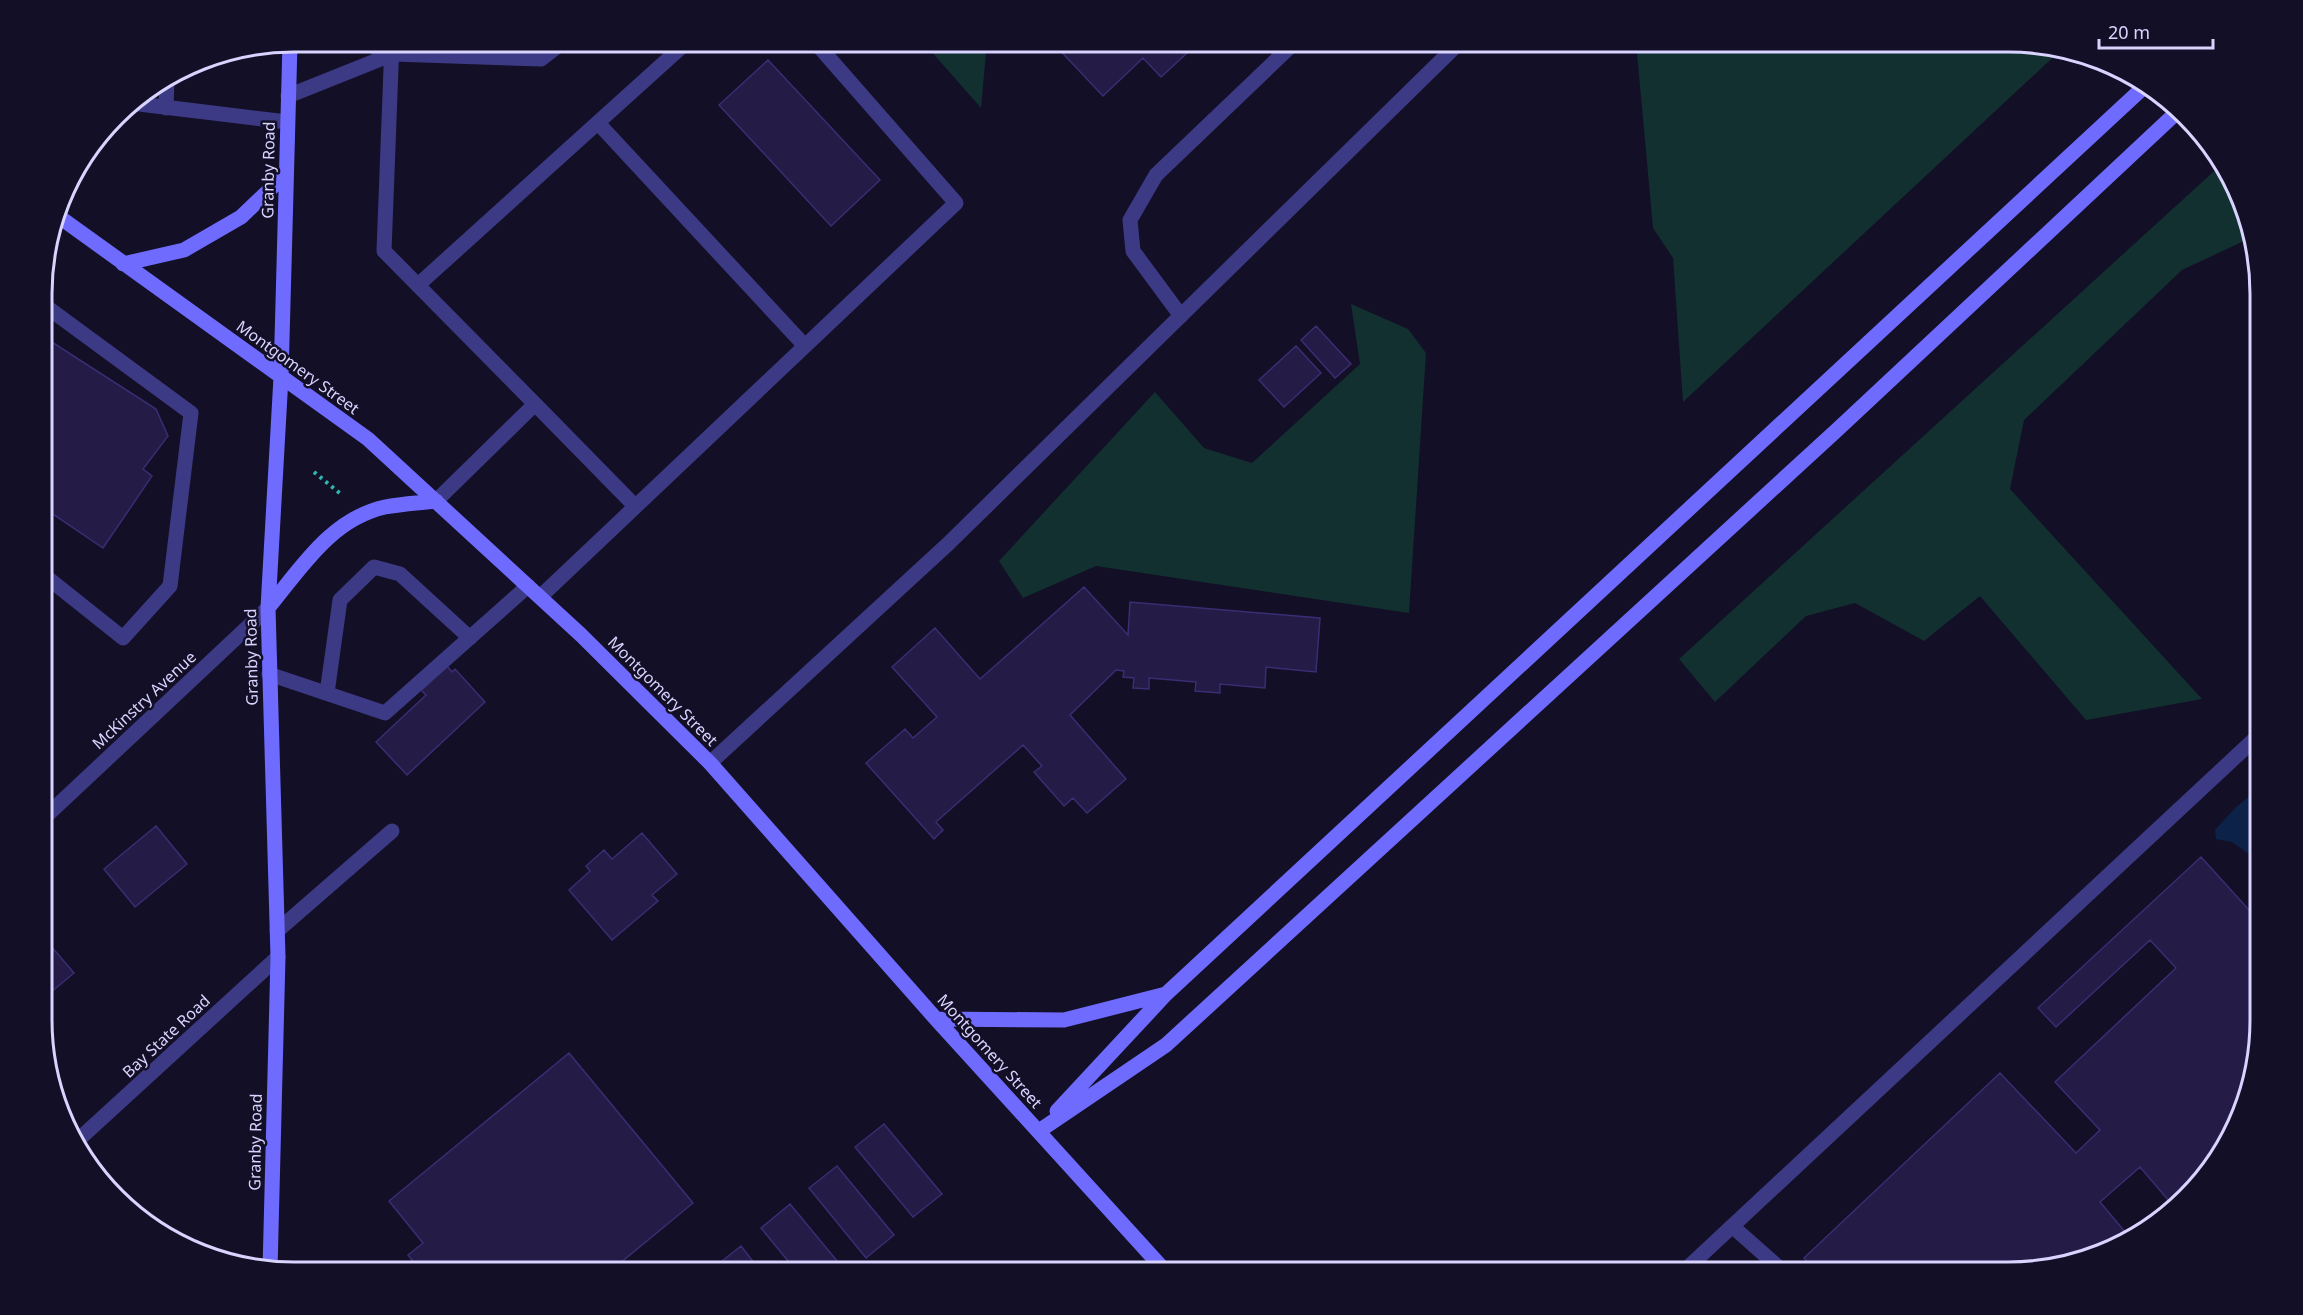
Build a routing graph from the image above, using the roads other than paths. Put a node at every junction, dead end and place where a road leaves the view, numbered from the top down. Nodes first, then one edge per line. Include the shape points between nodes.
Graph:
1 (290, 52) edge
2 (383, 52) edge
3 (392, 52) edge
4 (446, 52) edge
5 (550, 52) edge
6 (676, 52) edge
7 (824, 52) edge
8 (1285, 52) edge
9 (1450, 52) edge
10 (167, 89) edge
11 (2140, 91) edge
12 (288, 96) junction
13 (145, 105) edge
14 (166, 108) junction
15 (2172, 117) edge
16 (287, 122) junction
17 (598, 123) junction
18 (286, 174) junction
19 (64, 220) edge
20 (123, 264) junction
21 (418, 285) junction
22 (52, 310) edge
23 (1181, 316) junction
24 (805, 346) junction
25 (281, 377) junction
26 (535, 404) junction
27 (436, 501) junction
28 (635, 506) junction
29 (52, 581) edge
30 (534, 591) junction
31 (268, 608) junction
32 (470, 638) junction
33 (269, 674) junction
34 (327, 693) junction
35 (2250, 743) edge
36 (710, 764) junction
37 (52, 810) edge
38 (392, 831) dead end
39 (277, 931) junction
40 (278, 957) junction
41 (1166, 994) junction
42 (936, 1019) junction
43 (1039, 1131) junction
44 (82, 1136) edge
45 (1732, 1226) junction
46 (270, 1261) edge
47 (1157, 1262) edge
48 (1694, 1262) edge
49 (1773, 1262) edge

1 - 12 main road, Granby Road
2 - 12 street
3 - 21 street via 384,251
4 - 5 street via 541,59
6 - 17 street
7 - 24 street via 956,203
8 - 23 street via 1156,175 1130,220 1133,251
9 - 23 street
10 - 14 street
11 - 41 main road
12 - 16 main road, Granby Road
13 - 14 street
14 - 16 street
15 - 43 main road via 1166,1046
16 - 18 main road, Granby Road
17 - 21 street
17 - 24 street
18 - 20 main road via 241,217 184,250
18 - 25 main road, Granby Road
19 - 20 main road, Montgomery Street
20 - 25 main road, Montgomery Street
21 - 26 street
22 - 29 street via 191,413 170,586 123,638
23 - 36 street via 949,543
24 - 28 street
25 - 27 main road, Montgomery Street via 368,440
25 - 31 main road, Granby Road
26 - 27 street
26 - 28 street
27 - 30 main road, Montgomery Street
27 - 31 main road via 383,508 352,520 326,538
28 - 30 street
30 - 32 street
30 - 36 main road, Montgomery Street
31 - 33 main road, Granby Road
31 - 37 street, McKinstry Avenue
32 - 34 street via 385,713
32 - 34 street via 400,574 374,567 340,600
33 - 34 street
33 - 39 main road, Granby Road
35 - 45 street
36 - 42 main road, Montgomery Street
38 - 39 street
39 - 40 main road, Granby Road
40 - 44 street, Bay State Road
40 - 46 main road, Granby Road
41 - 42 main road via 1064,1020
41 - 43 main road
42 - 43 main road, Montgomery Street
43 - 47 main road, Montgomery Street
45 - 48 street
45 - 49 street

